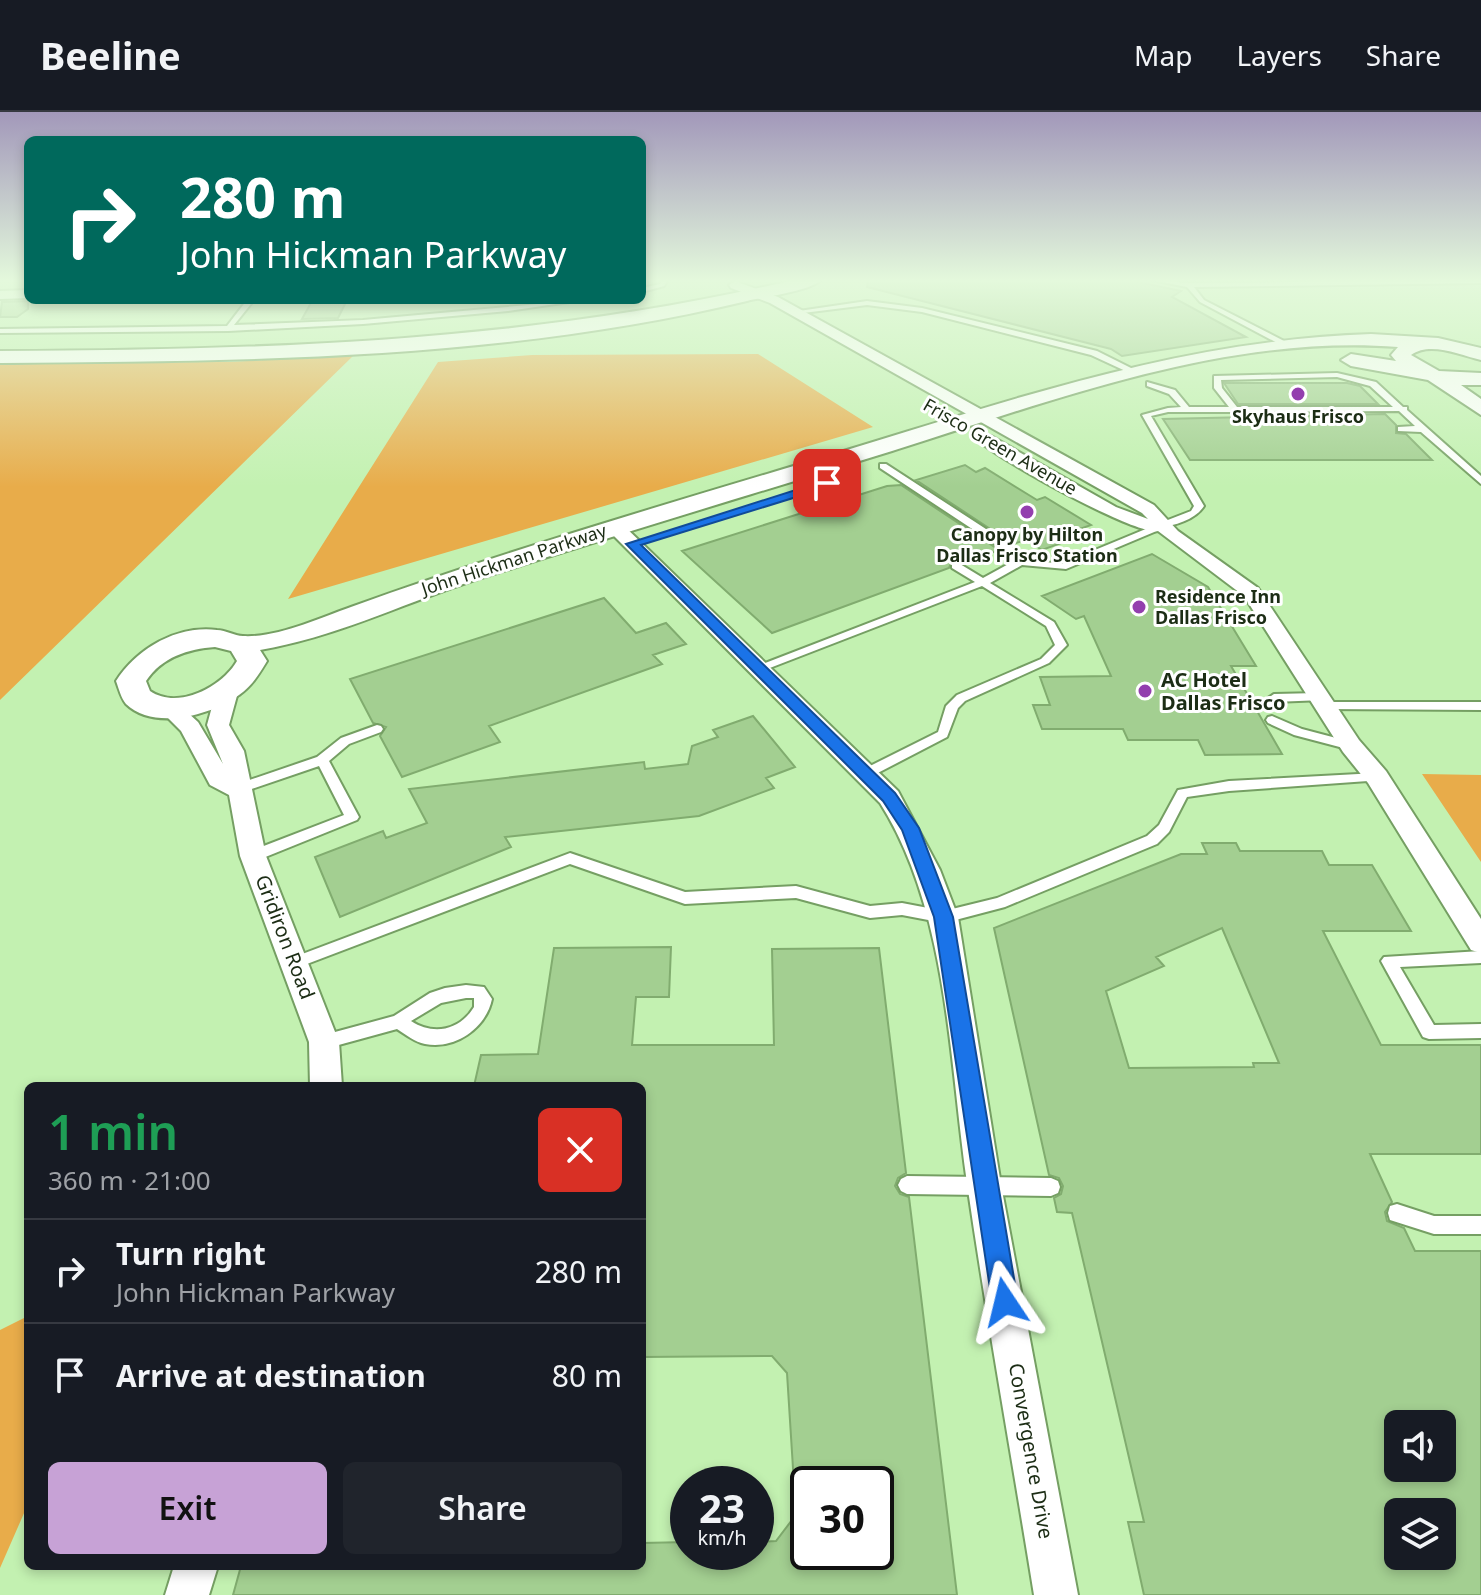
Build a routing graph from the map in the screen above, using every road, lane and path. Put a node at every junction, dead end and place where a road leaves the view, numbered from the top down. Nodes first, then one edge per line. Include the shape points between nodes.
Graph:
1 (356, 349) edge
2 (838, 349) edge
3 (855, 349) edge
4 (1079, 349) edge
5 (1244, 349) edge
6 (1407, 349) edge
7 (0, 357) edge
8 (1428, 373) junction
9 (874, 374) dead end
10 (1143, 378) junction
11 (1481, 379) edge
12 (1404, 409) junction
13 (1481, 409) edge
14 (1187, 410) junction
15 (1235, 410) junction
16 (1243, 419) dead end
17 (973, 423) junction
18 (1401, 429) dead end
19 (1425, 429) junction
20 (883, 466) junction
21 (1481, 481) edge
22 (929, 496) junction
23 (909, 502) dead end
24 (1164, 529) junction
25 (624, 536) junction
26 (1020, 562) junction
27 (956, 566) dead end
28 (982, 582) junction
29 (246, 658) junction
30 (758, 668) junction
31 (227, 692) junction
32 (1274, 698) dead end
33 (1322, 701) junction
34 (1481, 706) edge
35 (169, 708) junction
36 (1272, 720) dead end
37 (377, 729) dead end
38 (1351, 746) junction
39 (322, 760) junction
40 (865, 774) junction
41 (1377, 777) junction
42 (237, 789) junction
43 (253, 856) junction
44 (944, 917) junction
45 (1481, 942) edge
46 (1481, 957) edge
47 (294, 963) junction
48 (399, 1022) junction
49 (1481, 1031) edge
50 (324, 1042) junction
51 (326, 1082) edge
52 (907, 1185) dead end
53 (984, 1185) junction
54 (1051, 1187) dead end
55 (1397, 1213) dead end
56 (1481, 1225) edge
57 (195, 1570) edge
58 (187, 1595) edge
59 (1056, 1595) edge

1 - 7 street
2 - 9 street
3 - 17 street, Frisco Green Avenue
4 - 10 lane
5 - 10 street, John Hickman Parkway
6 - 8 street via 1401,352 1406,362
8 - 10 street, John Hickman Parkway via 1340,359 1281,357
8 - 11 street, John Hickman Parkway
8 - 13 street
10 - 14 lane via 1172,392
10 - 17 street, John Hickman Parkway
12 - 15 lane
12 - 15 lane via 1373,384 1337,375 1217,378 1218,388
12 - 19 lane
14 - 15 lane
14 - 24 lane via 1146,415 1199,506
15 - 16 lane
17 - 20 street, John Hickman Parkway
17 - 24 street, Frisco Green Avenue via 1110,511
17 - 25 street, John Hickman Parkway
18 - 19 lane
19 - 21 lane
20 - 22 lane
20 - 25 street, John Hickman Parkway
22 - 23 lane
22 - 26 lane via 1005,546
24 - 26 lane via 1062,567
24 - 33 street, Frisco Green Avenue via 1251,592
25 - 29 street, John Hickman Parkway via 433,606
25 - 30 street, Convergence Drive
26 - 28 lane
27 - 28 lane
28 - 30 lane
28 - 40 lane via 1050,624 1061,645 1045,661 961,698 952,706 943,734
29 - 31 street
29 - 35 street via 231,640 198,639 148,659 131,681 132,691 139,700
30 - 40 street, Convergence Drive
31 - 35 street
31 - 42 street, Gridiron Road via 218,725 232,751
32 - 33 lane
33 - 34 lane
33 - 38 street, Frisco Green Avenue
35 - 42 street via 190,727 219,779
36 - 38 lane
37 - 39 lane via 345,741
38 - 41 street, Frisco Green Avenue
39 - 42 lane
39 - 43 lane via 352,817
40 - 44 street, Convergence Drive via 911,828
41 - 44 lane via 1183,793 1152,840 1000,903
41 - 45 street, Frisco Green Avenue
42 - 43 street, Gridiron Road
43 - 47 street, Gridiron Road
44 - 47 lane via 902,909 870,912 796,892 685,898 570,858
44 - 53 street, Convergence Drive
46 - 49 lane via 1389,961 1429,1032
47 - 50 street, Gridiron Road
48 - 48 lane via 427,1037 466,1029 478,1019 484,999 478,992 455,990 423,1001
48 - 50 lane
50 - 51 street, Gridiron Road
52 - 53 lane
53 - 54 lane
53 - 59 street, Convergence Drive
55 - 56 lane via 1434,1225
57 - 58 street

